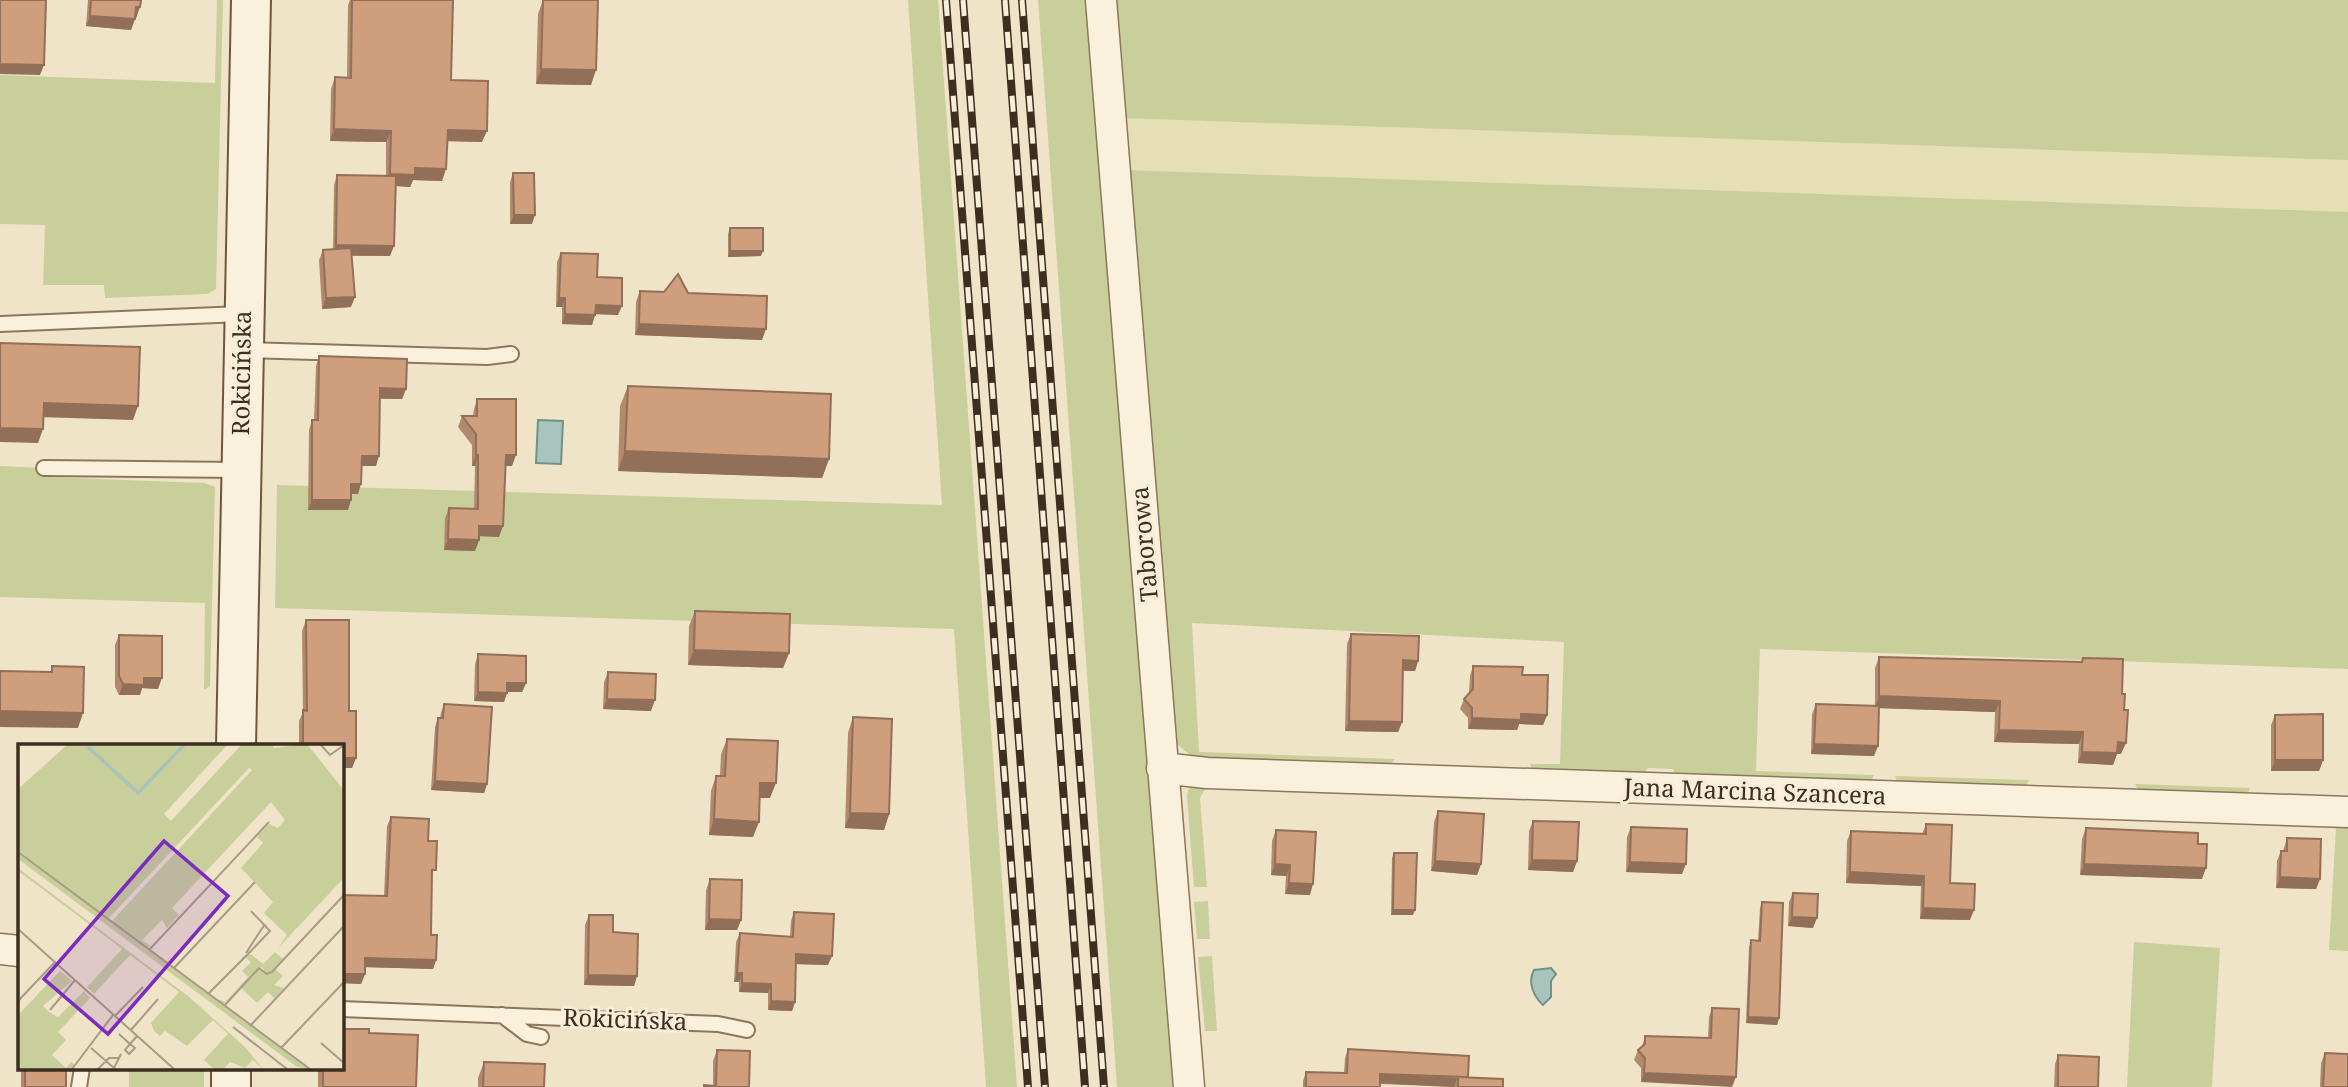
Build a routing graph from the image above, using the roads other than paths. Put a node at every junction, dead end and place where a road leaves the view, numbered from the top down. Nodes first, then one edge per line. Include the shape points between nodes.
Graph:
1 (251, 0) edge
2 (1101, 0) edge
3 (0, 324) edge
4 (243, 332) junction
5 (511, 354) dead end
6 (44, 467) dead end
7 (241, 470) junction
8 (236, 744) edge
9 (1162, 768) junction
10 (2348, 812) edge
11 (0, 949) edge
12 (18, 951) edge
13 (343, 1009) edge
14 (502, 1015) junction
15 (747, 1030) dead end
16 (541, 1037) dead end
17 (1189, 1087) edge

1 - 4 main road, Rokicińska
2 - 9 street, Taborowa
3 - 4 lane
4 - 5 lane via 487,357
4 - 7 main road, Rokicińska
6 - 7 lane
7 - 8 main road, Rokicińska
9 - 10 street, Jana Marcina Szancera
9 - 17 street, Taborowa
11 - 12 street
13 - 14 lane, Rokicińska
14 - 15 lane, Rokicińska via 718,1024
14 - 16 lane, Rokicińska via 527,1034

